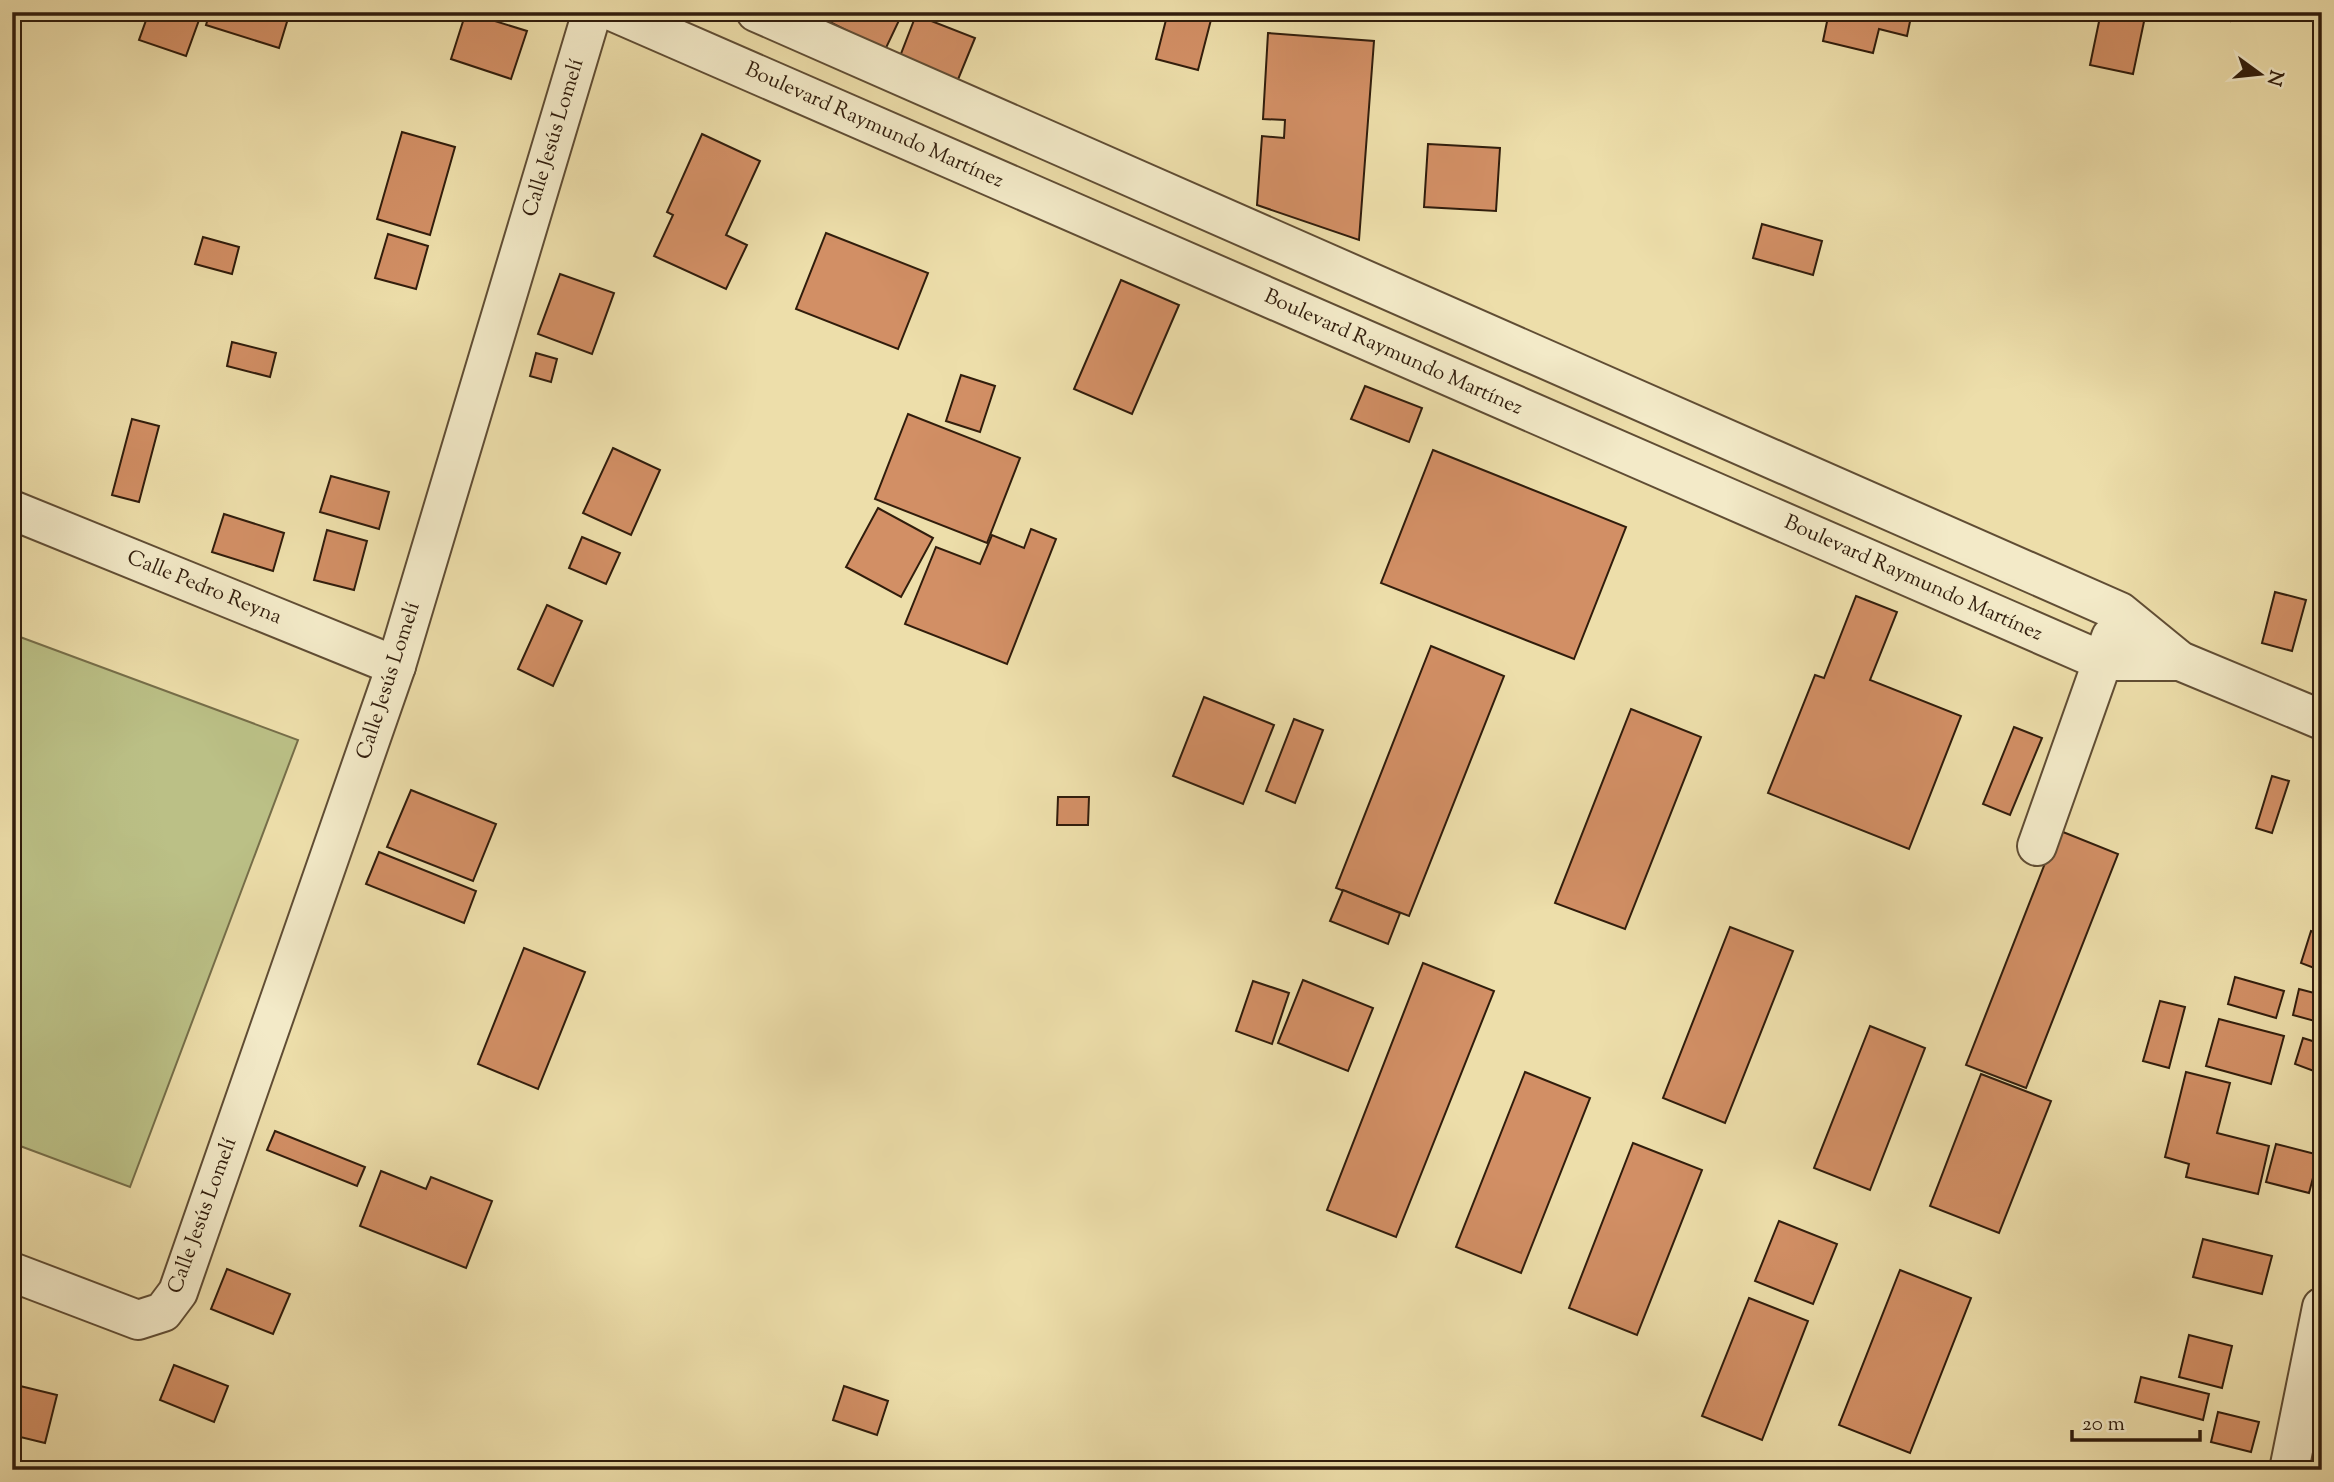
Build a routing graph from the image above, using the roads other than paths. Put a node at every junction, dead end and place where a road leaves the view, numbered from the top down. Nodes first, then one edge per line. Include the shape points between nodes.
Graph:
1 (592, 12) edge
2 (614, 12) edge
3 (757, 12) edge
4 (1327, 263) junction
5 (1307, 315) junction
6 (12, 510) edge
7 (2120, 612) junction
8 (2102, 661) junction
9 (2180, 661) junction
10 (397, 666) junction
11 (2322, 720) edge
12 (2036, 846) dead end
13 (12, 1272) edge
14 (2322, 1307) edge
15 (2289, 1470) edge

1 - 10 street, Calle Jesús Lomelí
2 - 5 street, Boulevard Raymundo Martínez
3 - 4 street, Boulevard Raymundo Martínez
4 - 5 street
4 - 7 street, Boulevard Raymundo Martínez
5 - 8 street, Boulevard Raymundo Martínez
6 - 10 street, Calle Pedro Reyna
7 - 8 street
7 - 9 street, Boulevard Raymundo Martínez
8 - 9 street, Boulevard Raymundo Martínez
8 - 12 street
9 - 11 street, Boulevard Raymundo Martínez
10 - 13 street, Calle Jesús Lomelí via 178,1292 163,1312 138,1320
14 - 15 street

